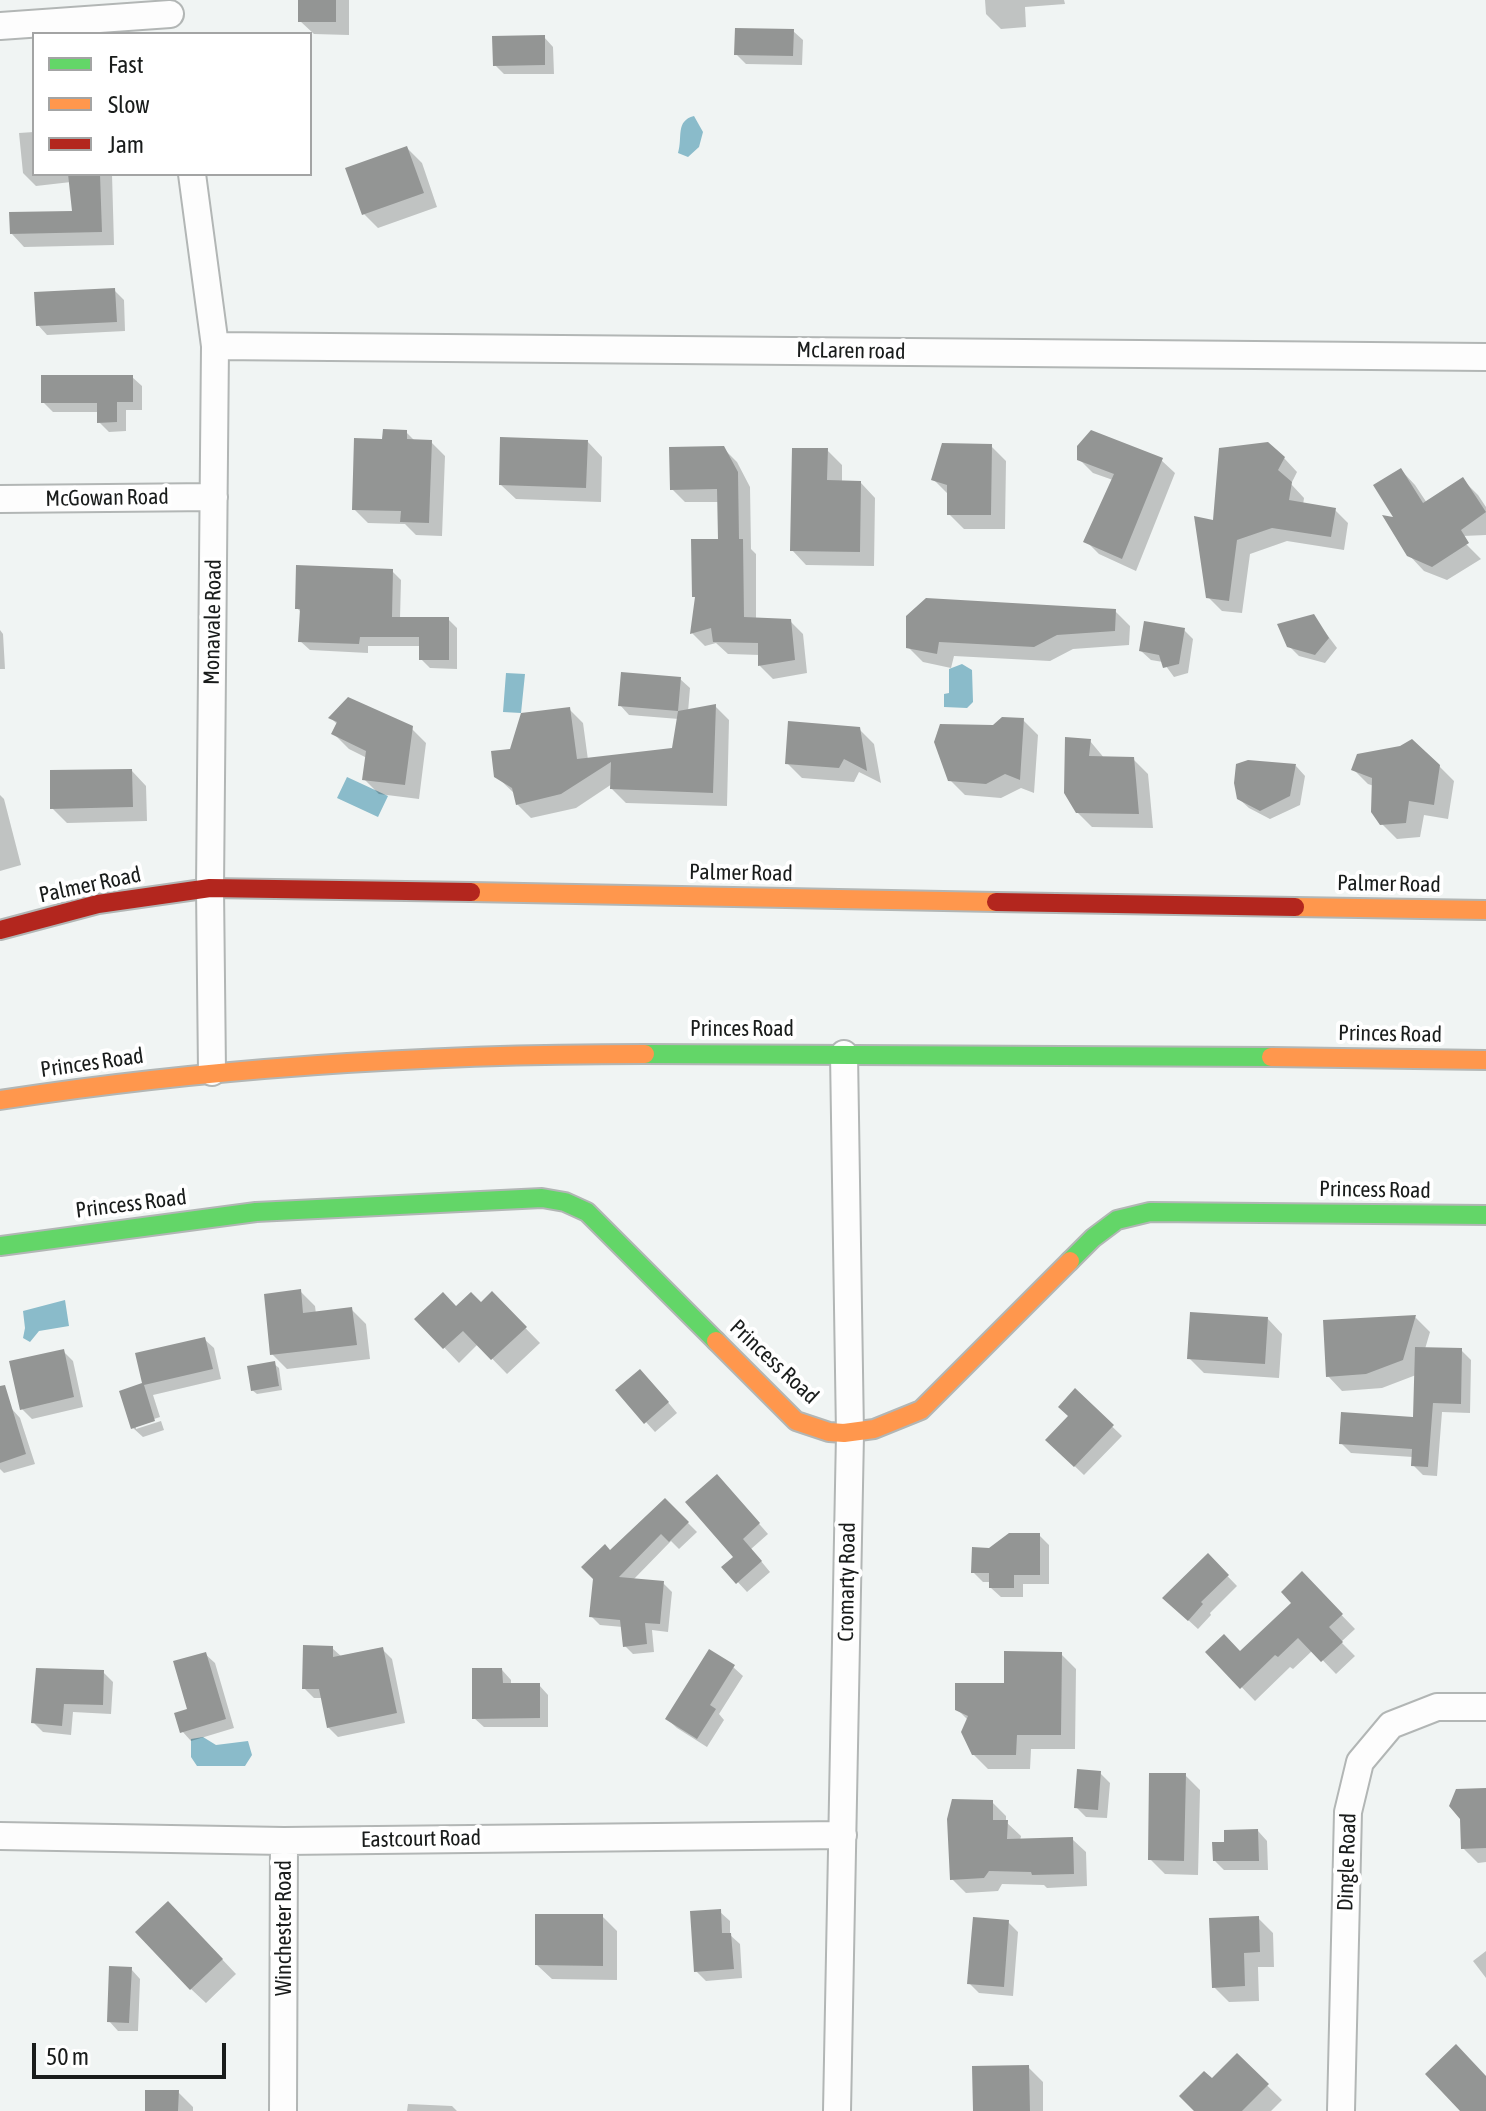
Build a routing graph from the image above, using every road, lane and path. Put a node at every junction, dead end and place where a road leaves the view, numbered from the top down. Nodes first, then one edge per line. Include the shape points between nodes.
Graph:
1 (170, 16) edge
2 (0, 26) edge
3 (192, 176) edge
4 (215, 346) junction
5 (1486, 357) edge
6 (214, 497) junction
7 (0, 499) edge
8 (210, 888) junction
9 (1486, 910) edge
10 (0, 930) edge
11 (844, 1054) junction
12 (1486, 1060) edge
13 (212, 1072) junction
14 (0, 1100) edge
15 (1486, 1215) edge
16 (0, 1246) edge
17 (850, 1434) junction
18 (1486, 1707) edge
19 (843, 1835) junction
20 (0, 1836) edge
21 (284, 1841) junction
22 (283, 2111) edge
23 (837, 2111) edge
24 (1341, 2111) edge

1 - 2 street
3 - 4 street, Monavale Road
4 - 5 street, McLaren road
4 - 6 street, Monavale Road
6 - 7 street, McGowan Road
6 - 8 street, Monavale Road
8 - 9 street, Palmer Road
8 - 10 street, Palmer Road via 98,904
8 - 13 street, Monavale Road
11 - 12 street, Princes Road
11 - 13 street, Princes Road via 475,1055
11 - 17 street, Cromarty Road
13 - 14 street, Princes Road
15 - 17 street, Princess Road via 1150,1212 1117,1220 921,1410 886,1427
16 - 17 street, Princess Road via 256,1212 542,1198 565,1202 587,1212 796,1421 818,1431
17 - 19 street, Cromarty Road
18 - 24 street, Dingle Road via 1437,1707 1391,1725 1360,1762 1348,1812
19 - 21 street, Eastcourt Road
19 - 23 street, Cromarty Road
20 - 21 street, Eastcourt Road
21 - 22 street, Winchester Road

